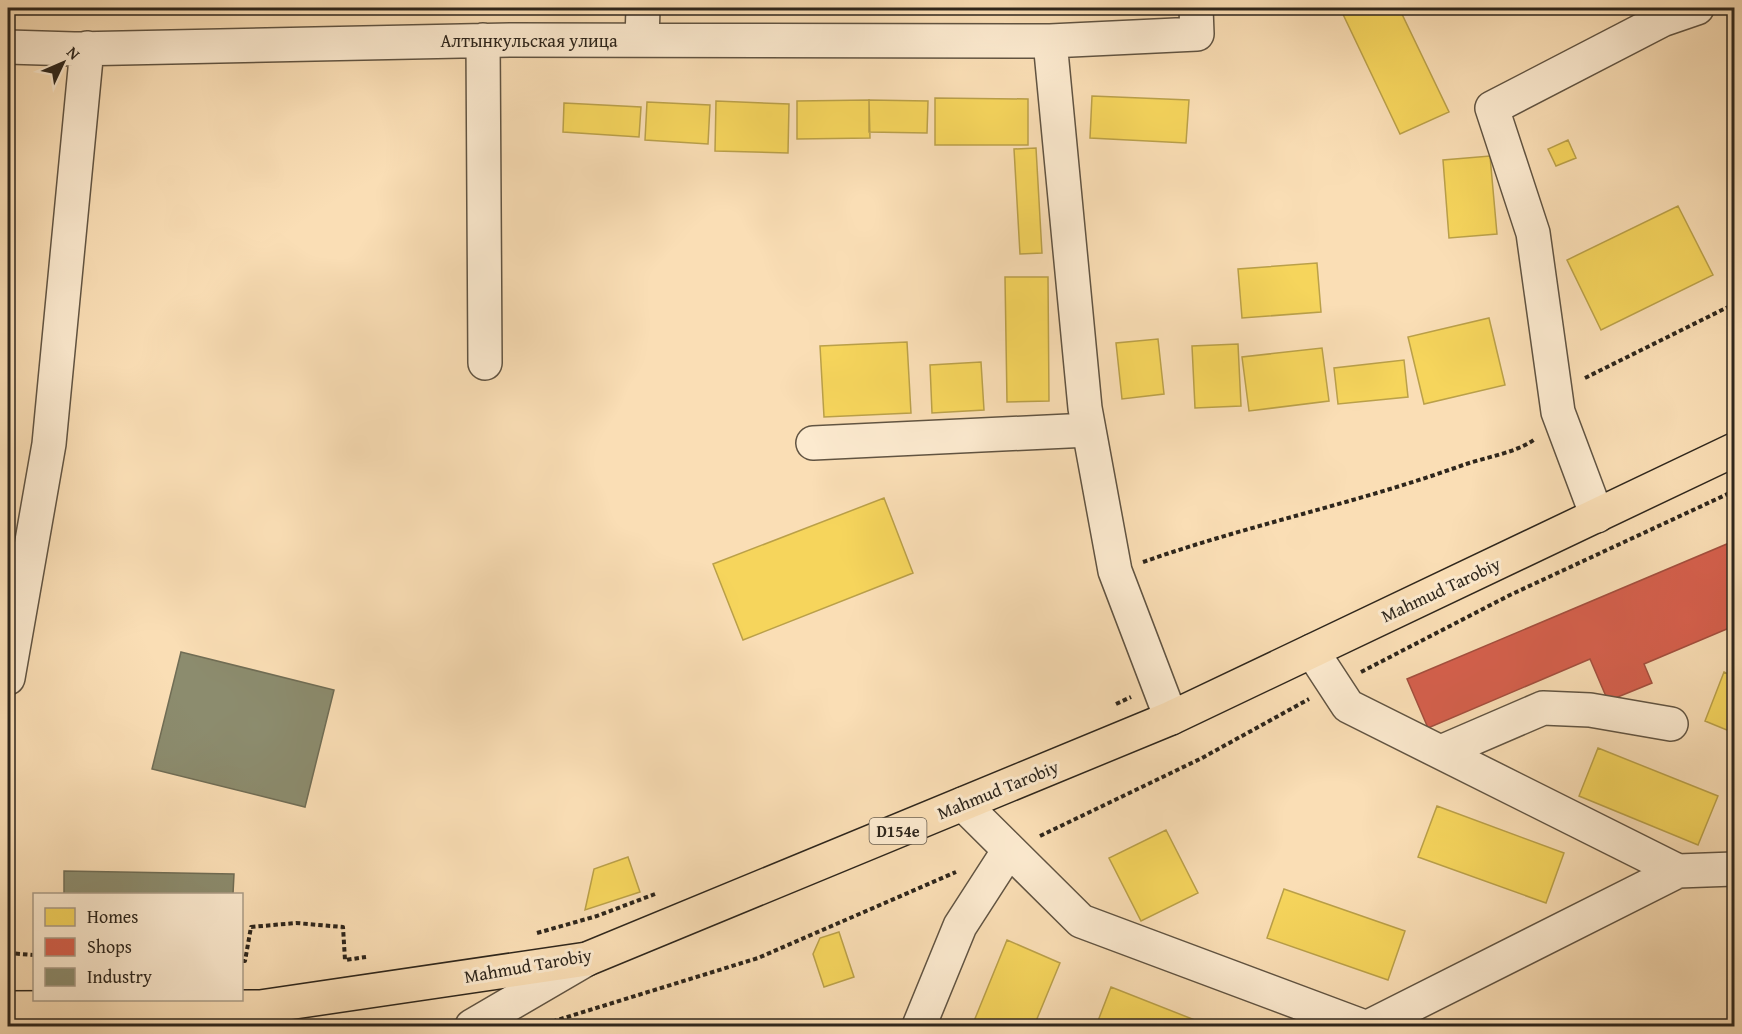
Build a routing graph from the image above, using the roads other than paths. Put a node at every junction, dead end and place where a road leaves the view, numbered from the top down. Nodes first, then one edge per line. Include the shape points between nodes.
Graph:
1 (643, 8) edge
2 (1196, 8) edge
3 (1697, 8) edge
4 (1659, 14) edge
5 (483, 40) junction
6 (642, 40) junction
7 (1050, 41) junction
8 (8, 47) edge
9 (87, 48) junction
10 (485, 363) dead end
11 (1089, 430) junction
12 (813, 443) dead end
13 (1734, 450) edge
14 (1597, 516) junction
15 (17, 567) edge
16 (1312, 651) junction
17 (8, 678) edge
18 (1171, 718) junction
19 (1671, 724) dead end
20 (1441, 752) junction
21 (963, 804) junction
22 (1009, 850) junction
23 (1734, 869) edge
24 (1678, 871) junction
25 (587, 959) junction
26 (8, 1008) edge
27 (472, 1026) edge
28 (919, 1026) edge
29 (1362, 1026) edge
30 (1370, 1026) edge

1 - 6 street
2 - 7 street, Алтынкульская улица via 1197,34
3 - 4 street
4 - 14 street via 1492,108 1533,233 1558,412
5 - 6 street, Алтынкульская улица
5 - 9 street, Алтынкульская улица
5 - 10 street
6 - 7 street, Алтынкульская улица
7 - 11 street
8 - 9 street, Алтынкульская улица
9 - 15 street via 49,444
11 - 12 street
11 - 18 street via 1115,571
13 - 14 main road, Mahmud Tarobiy / D154e
14 - 16 main road, Mahmud Tarobiy / D154e
15 - 17 street
16 - 18 main road, Mahmud Tarobiy / D154e
16 - 20 street via 1348,706
18 - 21 main road, Mahmud Tarobiy / D154e
19 - 20 street via 1543,708
20 - 24 street
21 - 22 street
21 - 25 main road, Mahmud Tarobiy / D154e
22 - 28 street via 960,926
22 - 29 street via 1082,921
23 - 24 street
24 - 30 street
25 - 26 main road, Mahmud Tarobiy / D154e via 260,1007
25 - 27 street

